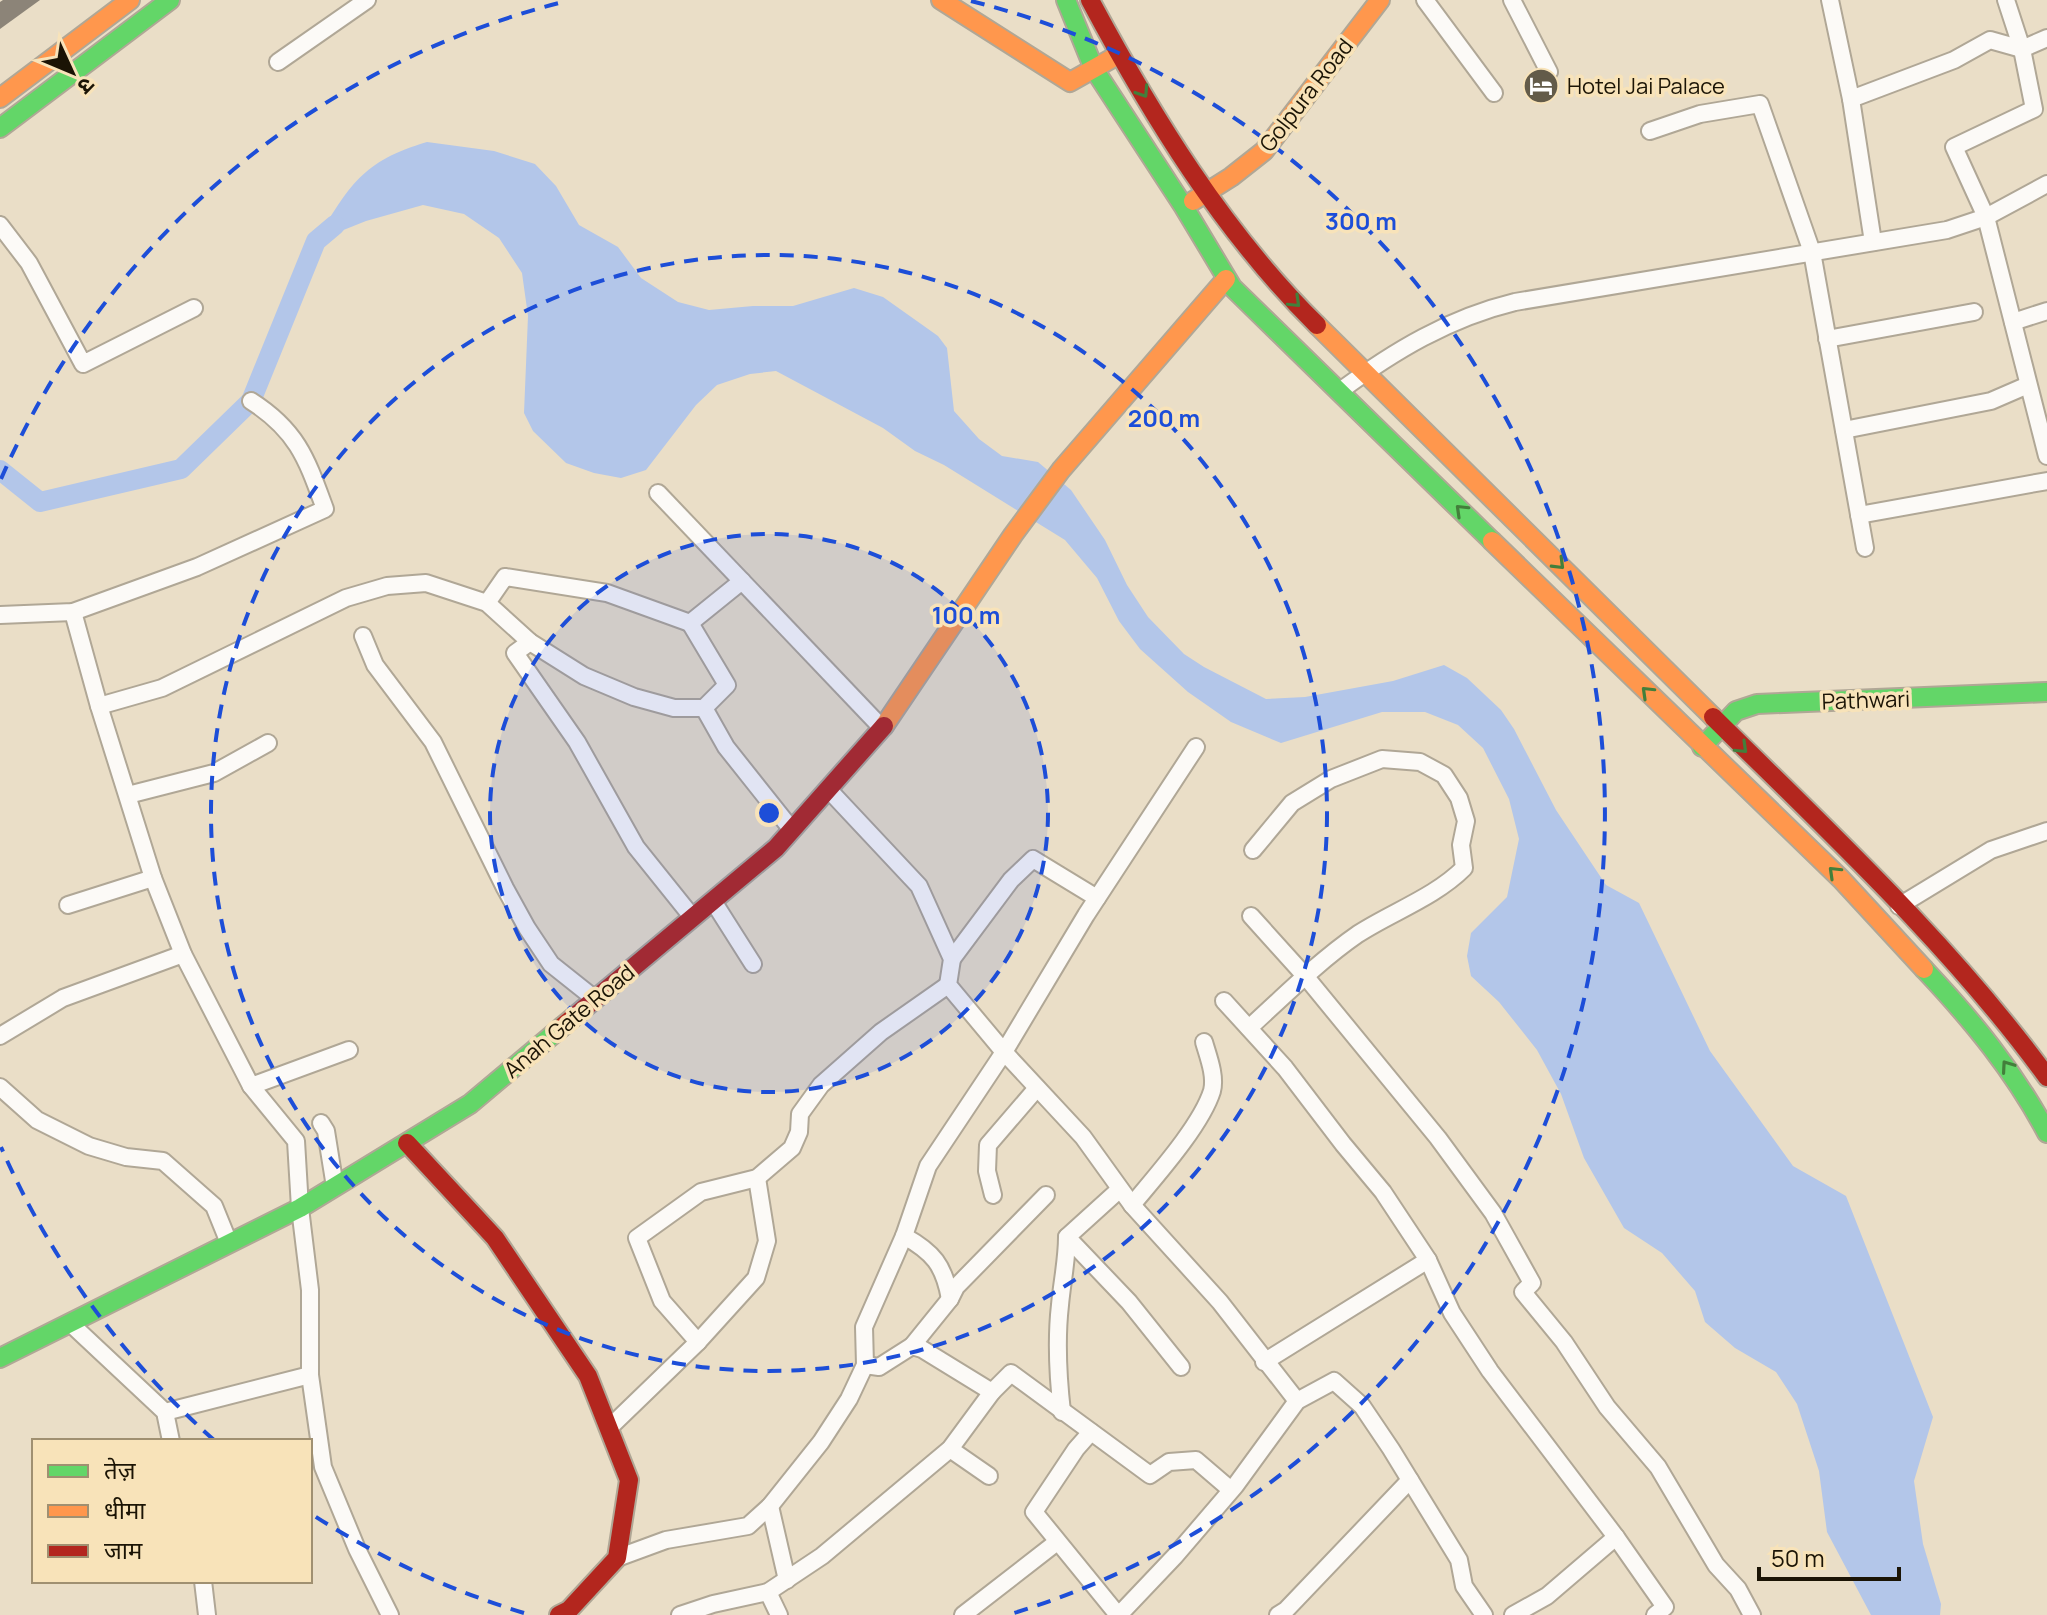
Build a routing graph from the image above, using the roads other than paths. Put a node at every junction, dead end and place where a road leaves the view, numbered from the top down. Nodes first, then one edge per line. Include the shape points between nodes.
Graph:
1 (130, 0) edge
2 (170, 0) edge
3 (367, 0) edge
4 (941, 0) edge
5 (1066, 0) edge
6 (1090, 0) edge
7 (1380, 0) edge
8 (1425, 0) edge
9 (1512, 0) edge
10 (1830, 0) edge
11 (2006, 0) edge
12 (2047, 38) edge
13 (2022, 49) junction
14 (1118, 55) junction
15 (278, 62) dead end
16 (1094, 69) junction
17 (1549, 72) dead end
18 (1494, 93) dead end
19 (0, 98) edge
20 (1851, 99) junction
21 (0, 128) edge
22 (1650, 131) dead end
23 (2047, 184) edge
24 (1208, 191) junction
25 (1184, 207) junction
26 (1986, 217) junction
27 (0, 225) edge
28 (1233, 226) junction
29 (1873, 242) junction
30 (1206, 245) junction
31 (1812, 252) junction
32 (1260, 263) junction
33 (1229, 283) junction
34 (194, 308) dead end
35 (2047, 311) edge
36 (1974, 312) dead end
37 (2013, 322) junction
38 (1827, 339) junction
39 (1367, 371) junction
40 (2028, 385) junction
41 (1340, 391) junction
42 (251, 401) dead end
43 (1844, 430) junction
44 (2047, 456) edge
45 (2047, 481) edge
46 (658, 493) dead end
47 (1859, 515) junction
48 (1865, 548) dead end
49 (742, 581) junction
50 (487, 603) junction
51 (73, 612) junction
52 (0, 615) edge
53 (690, 623) junction
54 (363, 636) dead end
55 (530, 642) junction
56 (2047, 692) edge
57 (99, 706) junction
58 (704, 708) junction
59 (1721, 727) junction
60 (882, 728) junction
61 (268, 743) dead end
62 (1196, 747) dead end
63 (1702, 747) junction
64 (828, 789) junction
65 (128, 795) junction
66 (792, 830) junction
67 (2047, 831) edge
68 (1253, 850) dead end
69 (153, 878) junction
70 (1097, 898) junction
71 (713, 901) junction
72 (68, 905) dead end
73 (1899, 906) junction
74 (1251, 916) dead end
75 (693, 918) junction
76 (183, 954) junction
77 (952, 959) junction
78 (753, 964) dead end
79 (1306, 977) junction
80 (948, 985) junction
81 (595, 999) junction
82 (1224, 1001) dead end
83 (1249, 1028) junction
84 (0, 1036) edge
85 (1204, 1042) dead end
86 (349, 1050) dead end
87 (1004, 1052) junction
88 (2047, 1077) edge
89 (251, 1086) junction
90 (0, 1087) edge
91 (1037, 1088) junction
92 (321, 1123) dead end
93 (2047, 1133) edge
94 (407, 1143) junction
95 (757, 1178) junction
96 (335, 1187) junction
97 (1120, 1189) junction
98 (993, 1195) dead end
99 (1046, 1195) dead end
100 (1132, 1205) junction
101 (300, 1208) junction
102 (904, 1236) junction
103 (1067, 1237) junction
104 (229, 1243) junction
105 (1428, 1260) junction
106 (950, 1299) junction
107 (70, 1323) junction
108 (698, 1342) junction
109 (912, 1346) junction
110 (0, 1358) edge
111 (1264, 1362) junction
112 (865, 1365) junction
113 (1181, 1367) dead end
114 (310, 1375) junction
115 (992, 1392) junction
116 (1297, 1401) junction
117 (165, 1412) junction
118 (1062, 1412) junction
119 (609, 1428) junction
120 (1091, 1432) junction
121 (171, 1439) edge
122 (950, 1449) junction
123 (989, 1476) dead end
124 (1410, 1480) junction
125 (1231, 1490) junction
126 (770, 1506) junction
127 (1616, 1537) junction
128 (1057, 1542) junction
129 (617, 1558) junction
130 (787, 1580) junction
131 (203, 1583) edge
132 (768, 1592) junction
133 (567, 1613) edge
134 (207, 1615) edge
135 (390, 1615) edge
136 (680, 1615) edge
137 (779, 1615) edge
138 (963, 1615) edge
139 (1118, 1615) edge
140 (1278, 1615) edge
141 (1484, 1615) edge
142 (1513, 1615) edge
143 (1655, 1615) edge
144 (1752, 1615) edge

1 - 19 main road
2 - 21 main road
3 - 15 street
4 - 16 main road via 1070,82
5 - 16 main road
6 - 14 main road
7 - 24 main road, Golpura Road via 1264,151
8 - 18 street
9 - 17 street
10 - 20 street
11 - 13 street
12 - 13 street
13 - 20 street via 1990,40 1954,60
13 - 26 street via 2034,109 1954,147
14 - 16 main road
14 -> 24 main road
16 - 25 main road
20 - 29 street
22 - 31 street via 1700,114 1760,104
23 - 26 street
24 - 25 main road, Golpura Road
24 - 28 main road
25 - 30 main road
26 - 29 street via 1947,230
26 - 37 street
27 - 34 street via 29,263 83,364
28 - 30 main road via 1220,219 1211,222 1204,230
28 - 32 main road
29 - 31 street
30 - 33 main road
31 - 38 street
31 - 39 street via 1482,310
32 - 33 main road via 1264,279 1258,289 1242,293
32 -> 39 main road
33 - 41 main road
33 - 60 main road, Anah Gate Road via 1061,470
35 - 37 street
36 - 38 street
37 - 40 street
38 - 43 street
39 - 41 street
39 -> 59 main road
40 - 43 street via 1991,401
40 - 44 street
63 -> 41 main road
42 - 51 street via 277,417 306,458 325,509 197,567
43 - 47 street
45 - 47 street
46 - 49 street
47 - 48 street
49 - 53 street
49 - 60 street
50 - 53 street via 505,577 607,593
50 - 55 street
50 - 57 street via 426,583 387,586 316,611 162,688
51 - 52 street
51 - 57 street
53 - 58 street via 727,685
54 - 81 street via 375,665 433,742 527,928 551,964
55 - 58 street via 584,676 634,697 674,708
55 - 75 street via 515,653 577,742 636,847
56 - 59 main road, Pathwari via 1757,704 1736,711
57 - 65 street
58 - 66 street via 726,747
59 - 63 main road, Pathwari
59 -> 73 main road
60 - 64 main road, Anah Gate Road
61 - 65 street via 214,773
62 - 70 street
93 -> 63 main road via 2010,1070 1969,1017 1841,879
64 - 66 main road, Anah Gate Road
64 - 77 street via 919,886
65 - 69 street
66 - 71 main road, Anah Gate Road
67 - 73 street via 1991,850
68 - 79 street via 1292,803 1331,779 1382,759 1420,762 1444,775 1459,798 1466,821 1464,868 1354,937
69 - 72 street
69 - 76 street
70 - 77 street via 1033,859
70 - 87 street
71 - 75 main road, Anah Gate Road
71 - 78 street
73 - 88 main road via 2004,1018
74 - 79 street
75 - 81 main road, Anah Gate Road
76 - 84 street via 63,998
76 - 89 street
77 - 80 street
79 - 83 street
79 - 144 street via 1493,1213 1532,1283 1523,1292 1658,1467
80 - 87 street
80 - 95 street via 881,1032 821,1085 800,1114 792,1148
81 - 94 main road, Anah Gate Road via 470,1104
82 - 83 street
83 - 105 street via 1383,1192
85 - 100 street via 1213,1090 1190,1131
86 - 89 street
87 - 91 street
87 - 102 street via 928,1166
89 - 101 street via 296,1141
90 - 104 street via 37,1120 89,1146 163,1161 214,1206
91 - 97 street via 1083,1137
91 - 98 street via 988,1145
92 - 96 street
94 - 96 main road, Anah Gate Road
94 - 119 main road via 495,1238 588,1376
95 - 108 street via 767,1241 756,1278
95 - 108 street via 701,1192 637,1238 662,1301
96 - 101 main road, Anah Gate Road
97 - 100 street
97 - 103 street
99 - 106 street
100 - 111 street via 1220,1302
101 - 104 main road, Anah Gate Road
101 - 114 street via 310,1290
102 - 106 street via 938,1260
102 - 112 street via 864,1327
103 - 113 street
103 - 118 street via 1060,1306
104 - 107 main road, Anah Gate Road
105 - 111 street
105 - 127 street via 1452,1313 1490,1371
106 - 109 street
107 - 110 main road, Anah Gate Road
107 - 117 street
108 - 119 street
109 - 112 street via 879,1367
109 - 115 street
111 - 116 street
112 - 126 street via 821,1442
114 - 117 street
114 - 135 street via 323,1467
115 - 118 street via 1011,1373
115 - 122 street
116 - 124 street via 1334,1381 1362,1406
116 - 125 street
117 - 121 street
118 - 120 street
119 - 129 main road via 629,1480
120 - 125 street via 1150,1475 1169,1462 1196,1460
120 - 128 street via 1034,1512
122 - 123 street
122 - 130 street
124 - 140 street
124 - 141 street via 1459,1560 1464,1586
125 - 139 street
126 - 129 street via 748,1526 666,1540
126 - 130 street
127 - 142 street via 1547,1596
127 - 143 street via 1665,1607
128 - 138 street
128 - 139 street
129 - 133 main road
130 - 132 street
131 - 134 street
132 - 136 street
132 - 137 street

